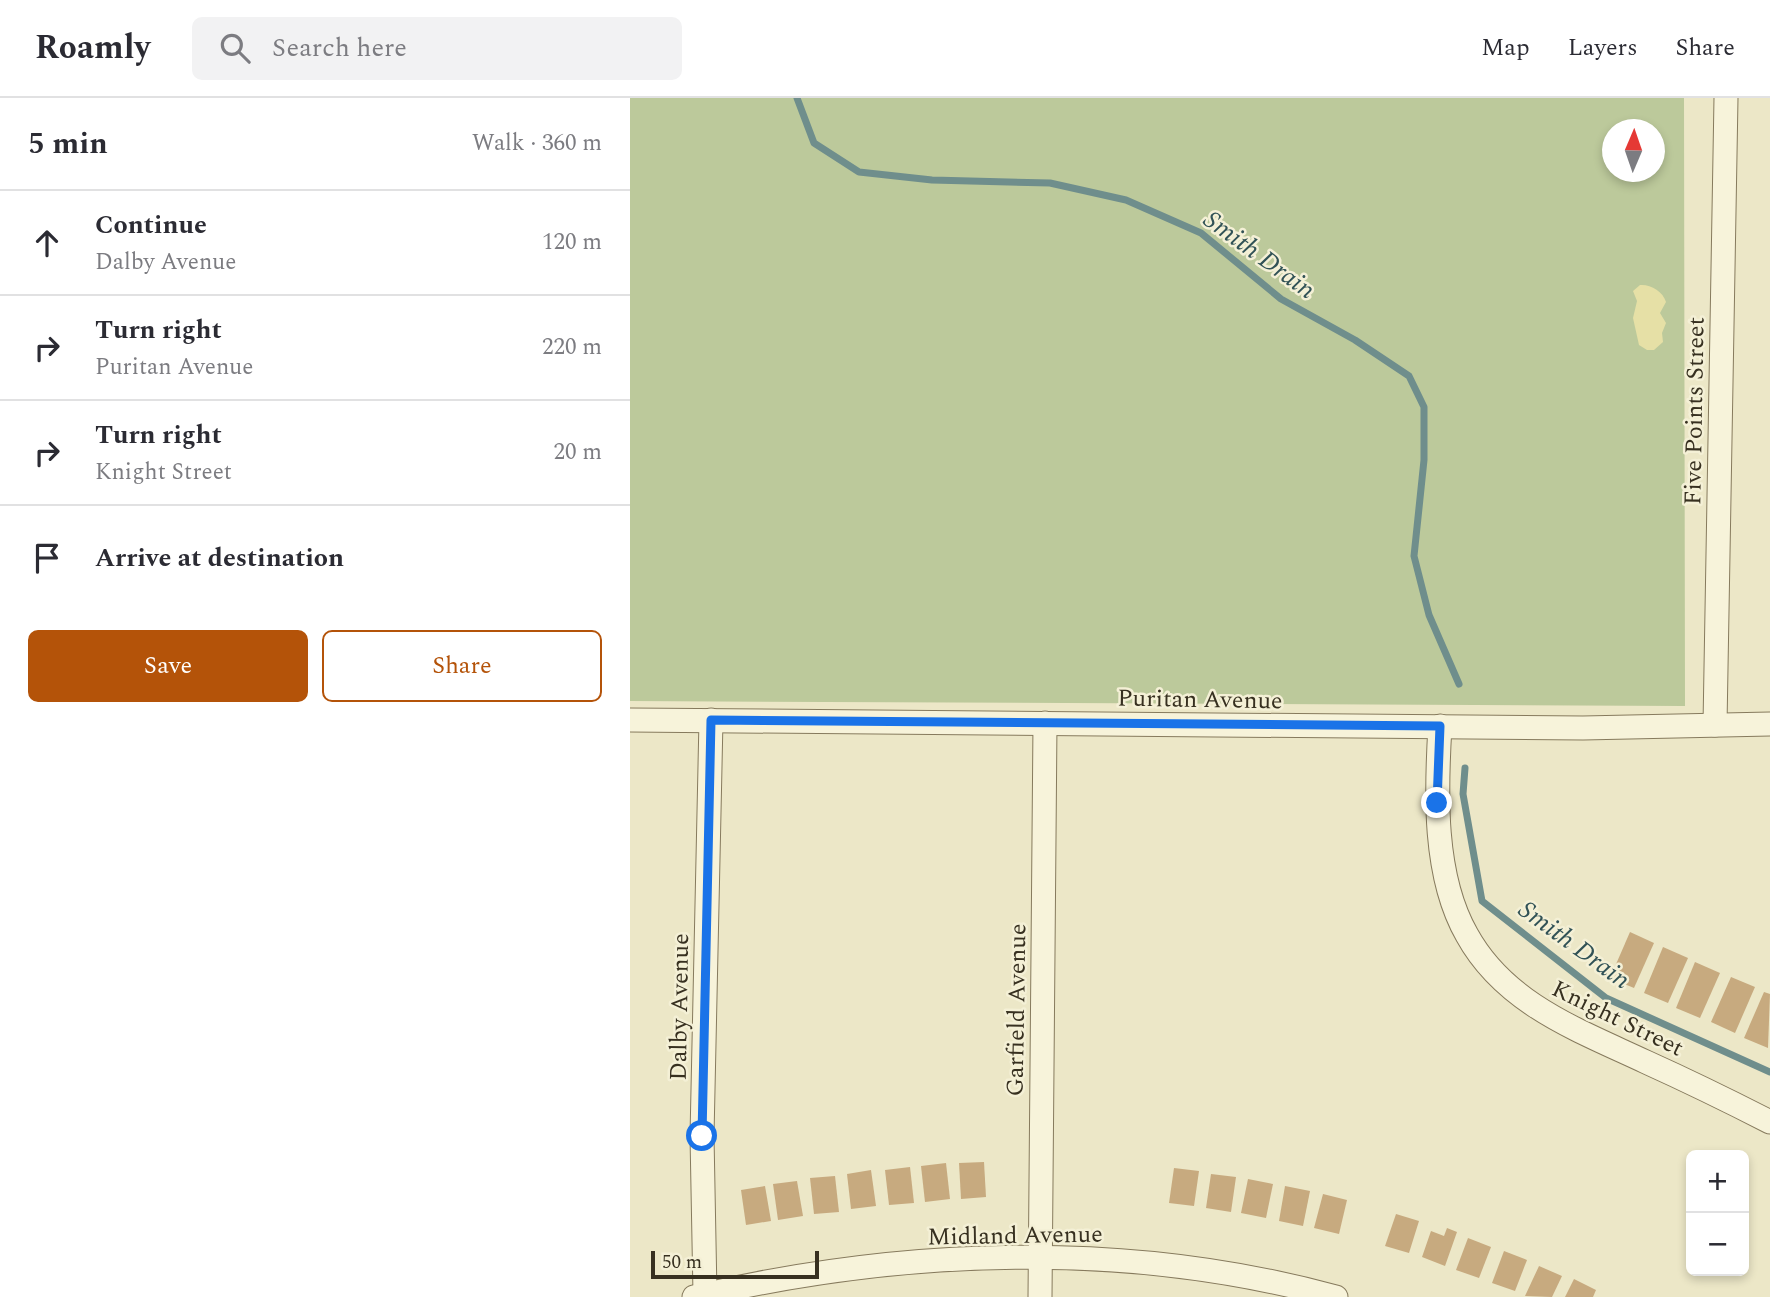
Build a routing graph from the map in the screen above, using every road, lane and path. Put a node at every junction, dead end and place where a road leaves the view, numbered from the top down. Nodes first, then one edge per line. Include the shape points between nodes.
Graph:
1 (1726, 98) edge
2 (630, 720) edge
3 (711, 720) junction
4 (1045, 723) junction
5 (1770, 724) edge
6 (1715, 725) junction
7 (1440, 726) junction
8 (1770, 1122) edge
9 (1040, 1256) junction
10 (699, 1296) edge
11 (1040, 1297) edge
12 (1336, 1297) edge

1 - 6 street, Five Points Street
2 - 3 street, Puritan Avenue
3 - 4 street, Puritan Avenue
3 - 10 street, Dalby Avenue
4 - 7 street, Puritan Avenue
4 - 9 street, Garfield Avenue
5 - 6 street, Puritan Avenue
6 - 7 street, Puritan Avenue
7 - 8 street, Knight Street via 1437,803 1442,849 1455,909 1480,957 1527,1002 1554,1019
9 - 10 street, Midland Avenue via 870,1266
9 - 11 street, Garfield Avenue
9 - 12 street, Midland Avenue via 1206,1269

